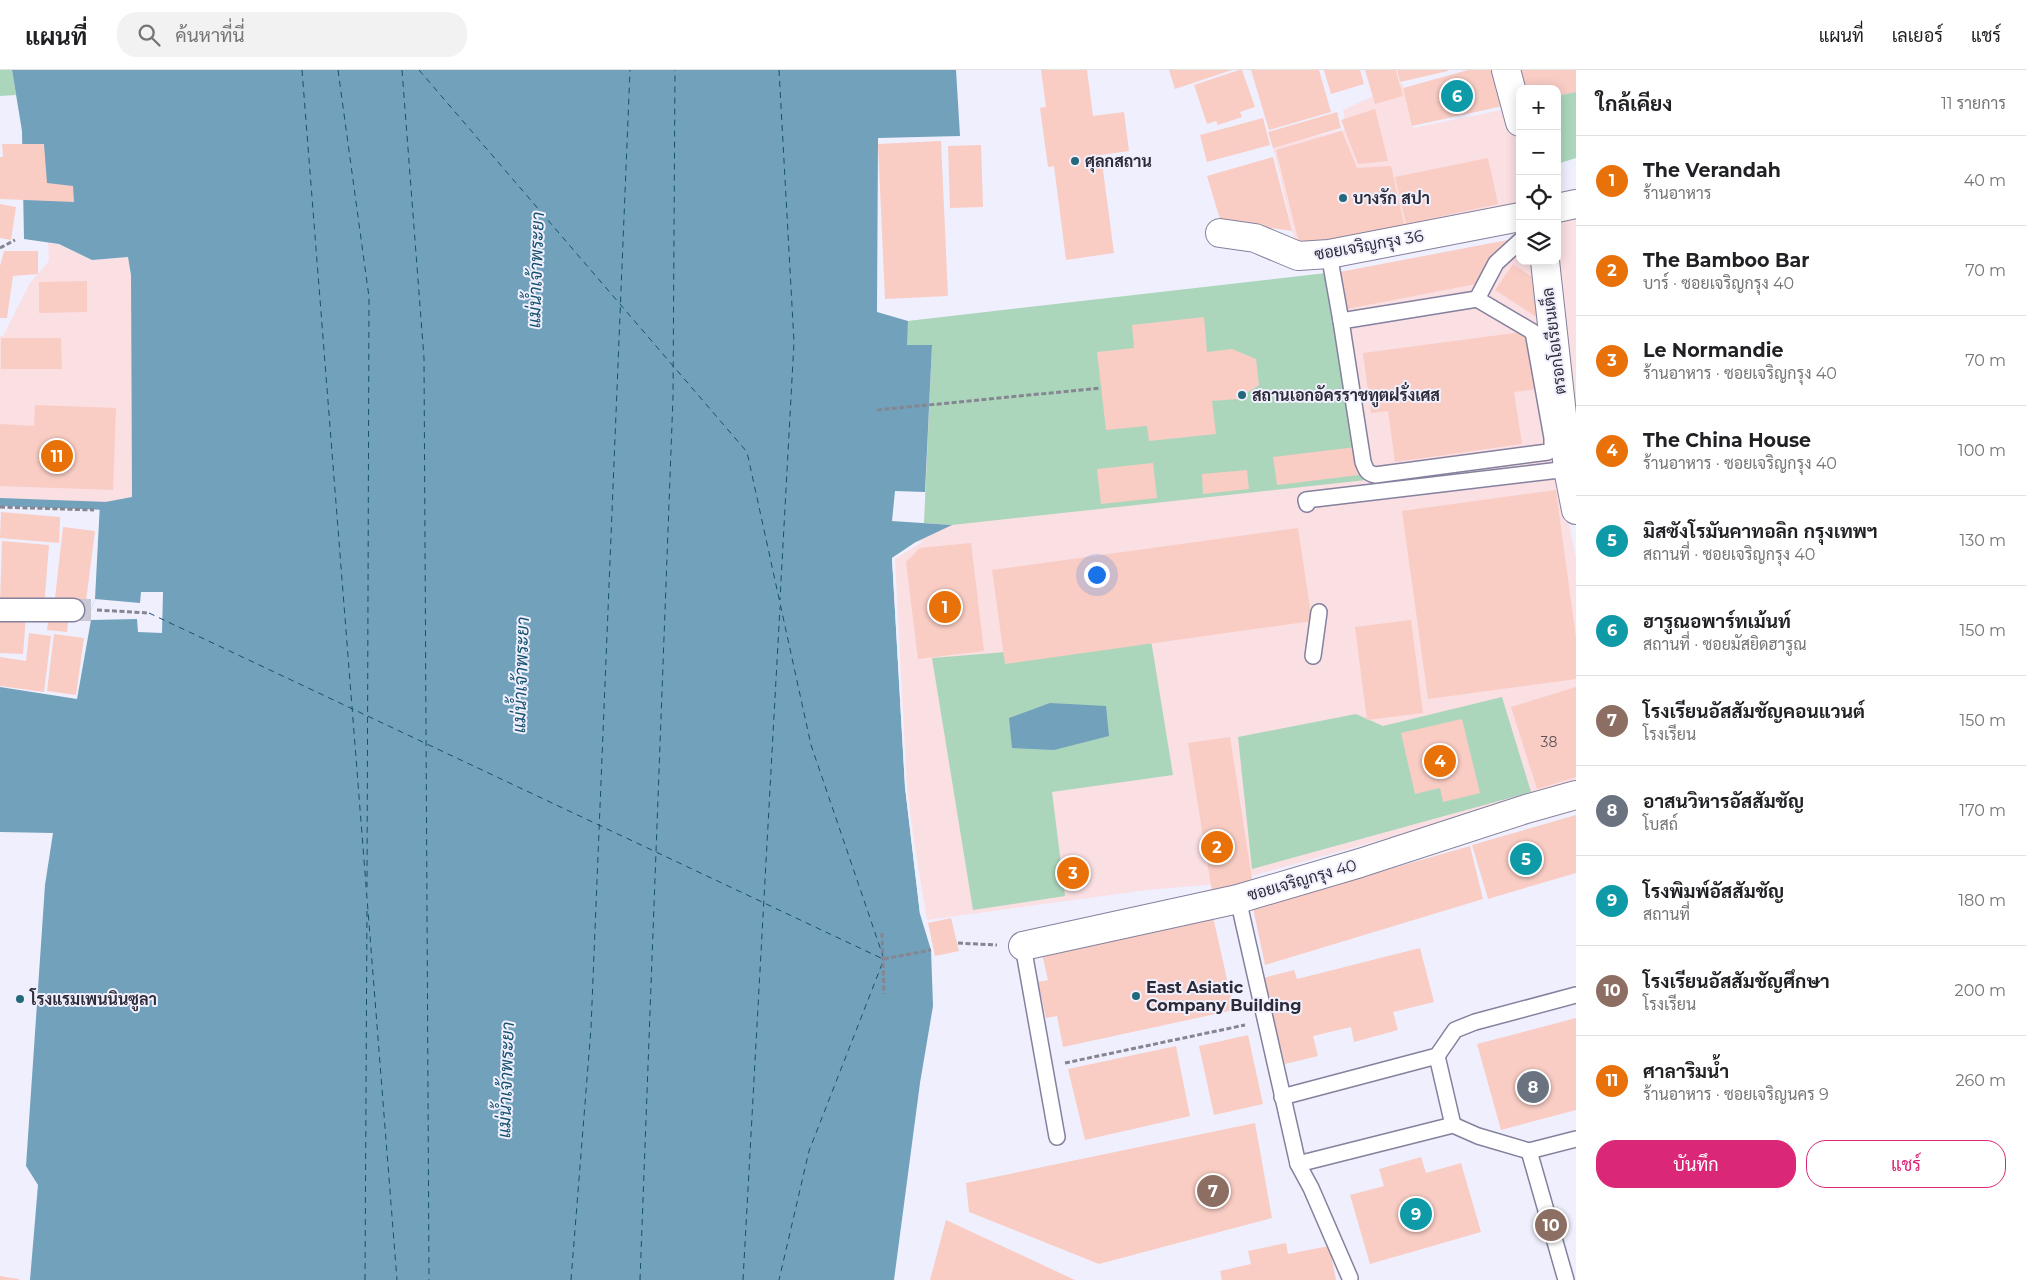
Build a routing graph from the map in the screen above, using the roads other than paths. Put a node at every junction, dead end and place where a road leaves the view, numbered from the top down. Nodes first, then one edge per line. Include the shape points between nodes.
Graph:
1 (1506, 70) edge
2 (1516, 107) edge
3 (1576, 204) edge
4 (1561, 207) edge
5 (1516, 218) edge
6 (1220, 233) dead end
7 (1516, 245) edge
8 (1329, 254) junction
9 (1545, 265) edge
10 (1477, 300) junction
11 (1341, 321) junction
12 (1568, 469) junction
13 (1307, 504) dead end
14 (1576, 510) edge
15 (0, 610) edge
16 (82, 610) tunnel mouth
17 (1319, 612) dead end
18 (1313, 656) dead end
19 (1576, 795) edge
20 (1238, 899) junction
21 (1023, 946) joint
22 (1576, 995) edge
23 (1437, 1056) junction
24 (1282, 1097) junction
25 (1453, 1125) junction
26 (1057, 1137) dead end
27 (1576, 1139) edge
28 (1529, 1150) junction
29 (1298, 1164) junction
30 (1350, 1278) dead end
31 (1566, 1280) edge

1 - 2 street
3 - 4 street
5 - 8 street, ซอยเจริญกรุง 36
6 - 8 street, ซอยเจริญกรุง 36 via 1255,238 1298,256
7 - 10 lane via 1496,263
8 - 11 lane
9 - 12 street, ตรอกโอเรียนเต็ล
10 - 11 lane
10 - 11 lane via 1533,332 1552,438 1552,448 1548,452 1370,474 1363,462
12 - 13 lane via 1306,500
12 - 14 street, ตรอกโอเรียนเต็ล
15 - 16 street
17 - 18 lane
19 - 20 street, ซอยเจริญกรุง 40
20 - 21 street, ซอยเจริญกรุง 40
20 - 24 lane
21 - 26 lane
22 - 23 lane via 1455,1030
23 - 24 lane
23 - 25 lane
24 - 29 lane
25 - 28 lane via 1478,1136
25 - 29 lane
27 - 28 lane
28 - 31 lane
29 - 30 lane

